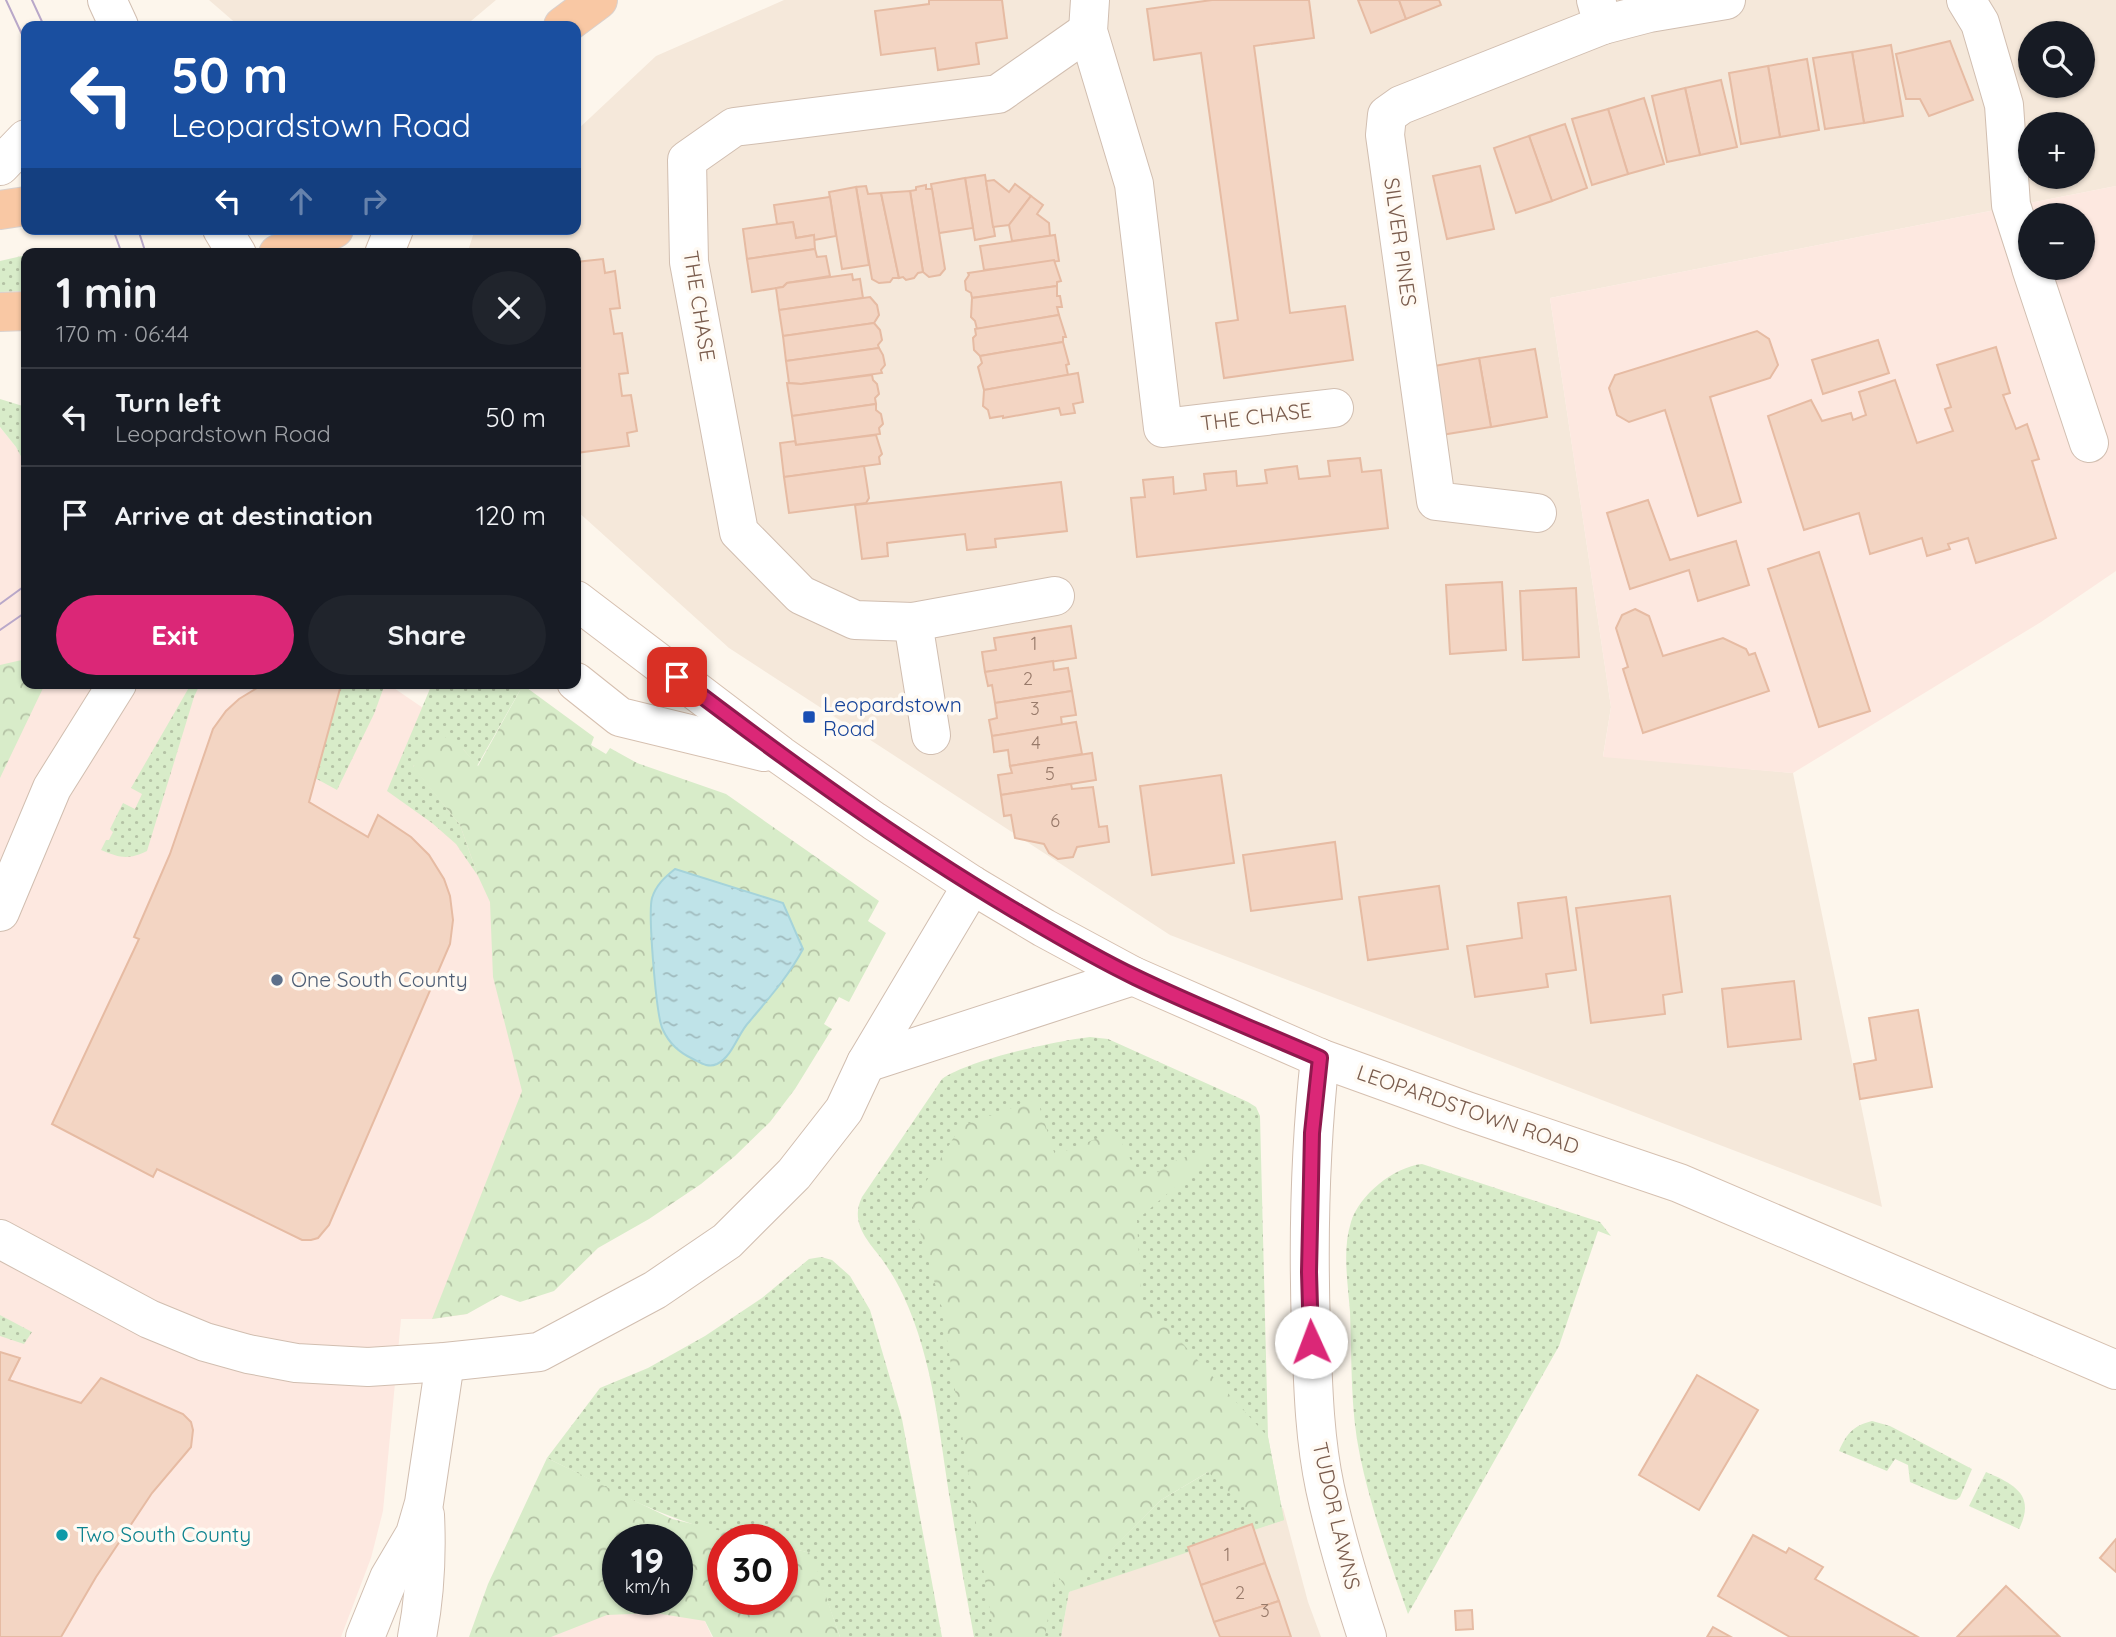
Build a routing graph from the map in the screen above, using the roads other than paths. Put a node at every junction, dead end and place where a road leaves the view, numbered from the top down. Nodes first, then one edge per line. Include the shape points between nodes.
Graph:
1 (598, 0) edge
2 (1726, 0) edge
3 (1966, 0) edge
4 (1600, 13) edge
5 (1089, 16) edge
6 (570, 21) edge
7 (21, 144) edge
8 (0, 166) edge
9 (21, 207) edge
10 (0, 211) edge
11 (2018, 226) edge
12 (321, 235) edge
13 (291, 248) edge
14 (2036, 280) edge
15 (21, 312) edge
16 (0, 314) edge
17 (21, 328) edge
18 (1334, 408) dead end
19 (2089, 443) dead end
20 (1537, 513) dead end
21 (1055, 596) dead end
22 (581, 604) edge
23 (913, 622) junction
24 (581, 686) edge
25 (114, 689) edge
26 (931, 735) dead end
27 (780, 755) junction
28 (972, 885) junction
29 (0, 912) edge
30 (1133, 976) junction
31 (1320, 1058) junction
32 (866, 1063) junction
33 (0, 1239) edge
34 (444, 1362) junction
35 (2116, 1370) edge
36 (419, 1518) junction
37 (365, 1637) edge
38 (394, 1637) edge
39 (417, 1637) edge
40 (1367, 1637) edge

1 - 6 highway
2 - 4 street, SILVER PINES via 1649,13
3 - 11 street via 1980,23 2004,105 2011,205
4 - 20 street, SILVER PINES via 1387,115 1385,135 1436,501
5 - 18 street, THE CHASE via 1134,184 1163,428
5 - 23 street, THE CHASE via 998,94 734,127 687,160 689,262 739,532 801,595 855,620
7 - 8 street
9 - 10 highway
12 - 13 highway
14 - 19 street
15 - 16 highway
16 - 17 street
21 - 23 street, THE CHASE
22 - 27 street, LEOPARDSTOWN ROAD
23 - 26 street
24 - 27 street via 620,717
25 - 29 street via 52,788
27 - 28 street, LEOPARDSTOWN ROAD
28 - 30 street, LEOPARDSTOWN ROAD
28 - 32 street
30 - 31 street, LEOPARDSTOWN ROAD
30 - 32 street
31 - 35 street, LEOPARDSTOWN ROAD via 1679,1183
31 - 40 street, TUDOR LAWNS via 1312,1133 1309,1272 1314,1413 1324,1487
32 - 34 street via 844,1110 794,1174 727,1241 654,1290 539,1352
33 - 34 street via 149,1319 248,1354 296,1363 368,1367
34 - 36 street
36 - 37 street
36 - 38 street via 408,1599
36 - 39 street via 427,1556

